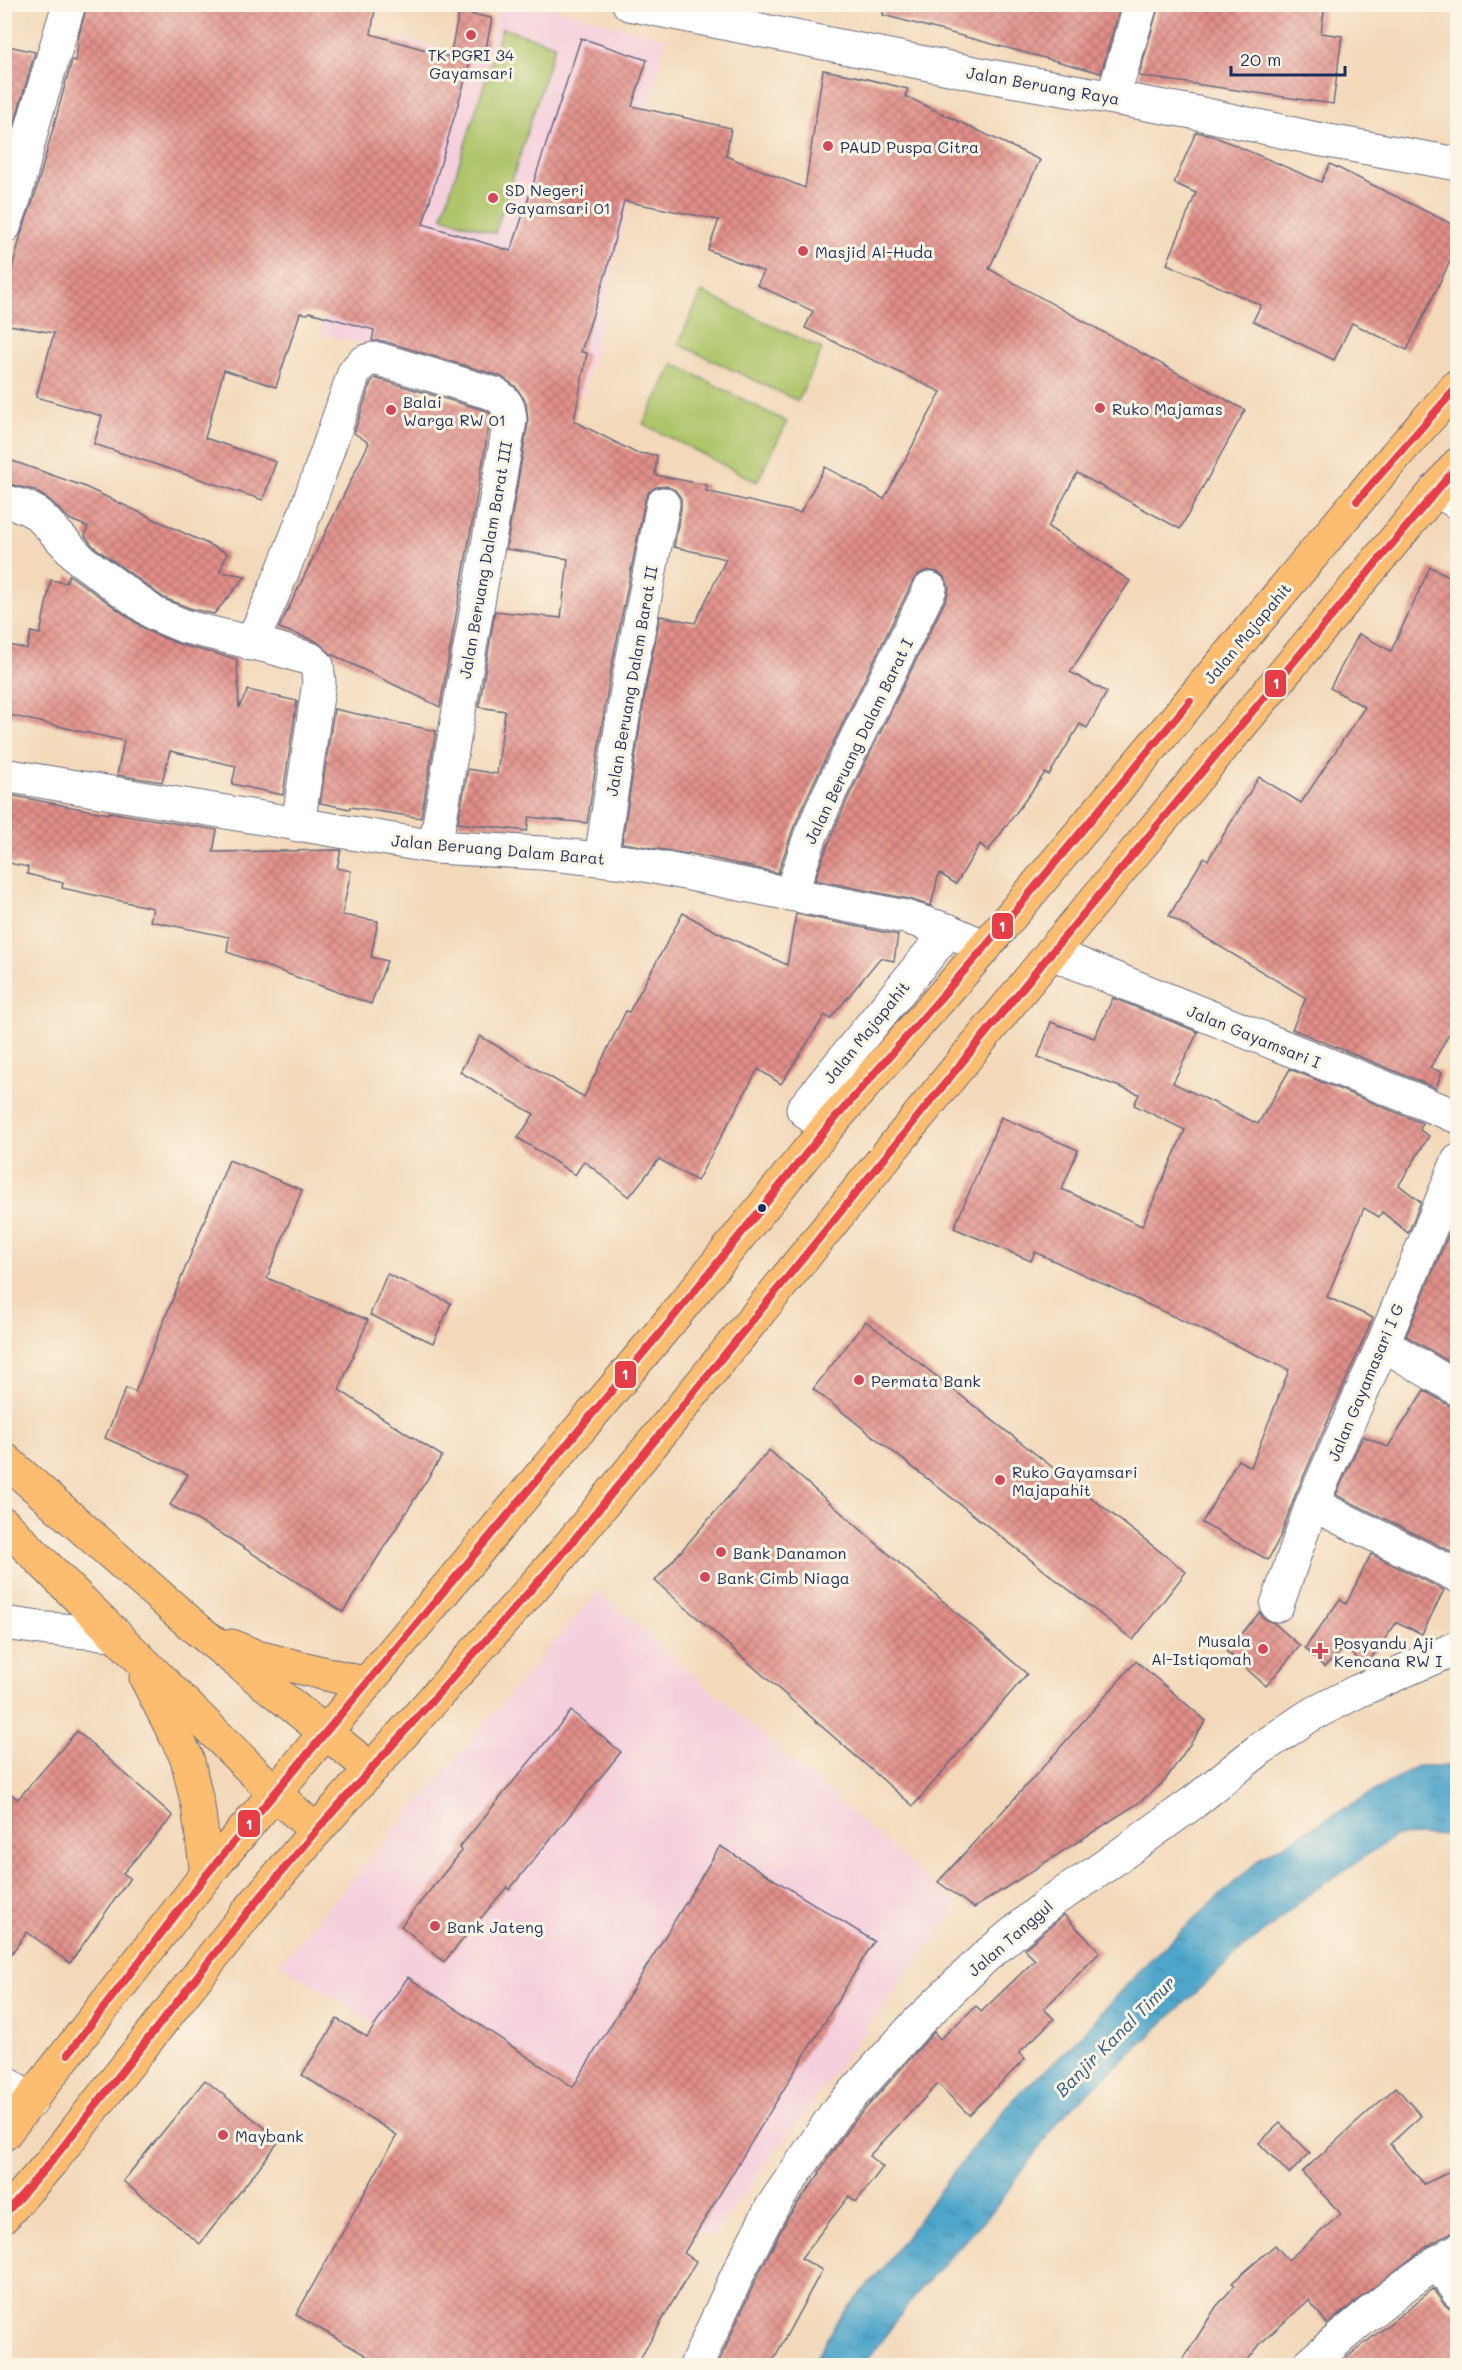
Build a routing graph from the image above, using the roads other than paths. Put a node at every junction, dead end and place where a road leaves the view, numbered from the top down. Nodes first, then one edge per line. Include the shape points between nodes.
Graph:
1 (69, 4) edge
2 (629, 4) edge
3 (1141, 4) edge
4 (1113, 97) junction
5 (1458, 164) edge
6 (4, 227) edge
7 (1458, 385) edge
8 (1458, 464) edge
9 (1447, 496) edge
10 (4, 501) edge
11 (663, 504) dead end
12 (930, 589) dead end
13 (251, 644) junction
14 (4, 775) edge
15 (298, 825) junction
16 (435, 847) junction
17 (601, 858) junction
18 (791, 894) junction
19 (947, 930) junction
20 (985, 947) junction
21 (1051, 953) junction
22 (1458, 1117) edge
23 (826, 1129) junction
24 (1458, 1161) edge
25 (1383, 1344) junction
26 (1458, 1389) edge
27 (4, 1459) edge
28 (1312, 1504) junction
29 (4, 1524) edge
30 (1458, 1575) edge
31 (1277, 1605) dead end
32 (4, 1623) edge
33 (198, 1630) junction
34 (124, 1643) junction
35 (1458, 1647) edge
36 (367, 1684) junction
37 (325, 1733) junction
38 (371, 1769) junction
39 (276, 1794) junction
40 (316, 1831) junction
41 (207, 1874) junction
42 (4, 2081) edge
43 (31, 2102) junction
44 (4, 2134) edge
45 (4, 2216) edge
46 (1447, 2256) edge
47 (1458, 2292) edge
48 (696, 2366) edge
49 (1307, 2366) edge

1 - 6 street
2 - 4 street, Jalan Beruang Raya
3 - 4 street
4 - 5 street, Jalan Beruang Raya
7 - 20 main road, Jalan Majapahit
8 - 9 main road
9 - 21 main road
10 - 13 street via 38,514 81,561 155,614 186,627
11 - 17 street, Jalan Beruang Dalam Barat II via 629,678
12 - 18 street, Jalan Beruang Dalam Barat I via 830,792
13 - 15 street via 310,659 317,665
13 - 16 street, Jalan Beruang Dalam Barat III via 312,498 354,373 367,359 378,359 505,400 510,420
14 - 15 street, Jalan Beruang Dalam Barat
15 - 16 street, Jalan Beruang Dalam Barat
16 - 17 street, Jalan Beruang Dalam Barat
17 - 18 street, Jalan Beruang Dalam Barat
18 - 19 street, Jalan Beruang Dalam Barat via 905,917
19 - 20 street, Jalan Beruang Dalam Barat
19 - 23 street, Jalan Majapahit via 803,1109
20 - 23 main road, Jalan Majapahit
21 - 22 street, Jalan Gayamsari I
21 - 38 main road via 560,1557
23 - 36 main road, Jalan Majapahit
24 - 25 street, Jalan Gayamasari I G
25 - 26 street
25 - 28 street, Jalan Gayamasari I G
27 - 33 main road
28 - 30 street
28 - 31 street, Jalan Gayamasari I G
29 - 34 main road
32 - 34 street
33 - 36 main road via 257,1658
33 - 37 main road
34 - 39 main road
34 - 41 main road via 187,1758
35 - 48 street, Jalan Tanggul via 1309,1716 1142,1840 1053,1900 986,1957 918,2022 835,2114 772,2207
36 - 37 main road, Jalan Majapahit
37 - 38 main road
37 - 39 main road, Jalan Majapahit
38 - 40 main road
39 - 40 main road
39 - 41 main road, Jalan Majapahit
40 - 45 main road
41 - 43 main road, Jalan Majapahit
42 - 43 street
43 - 44 main road, Jalan Majapahit
46 - 47 street
46 - 49 street

